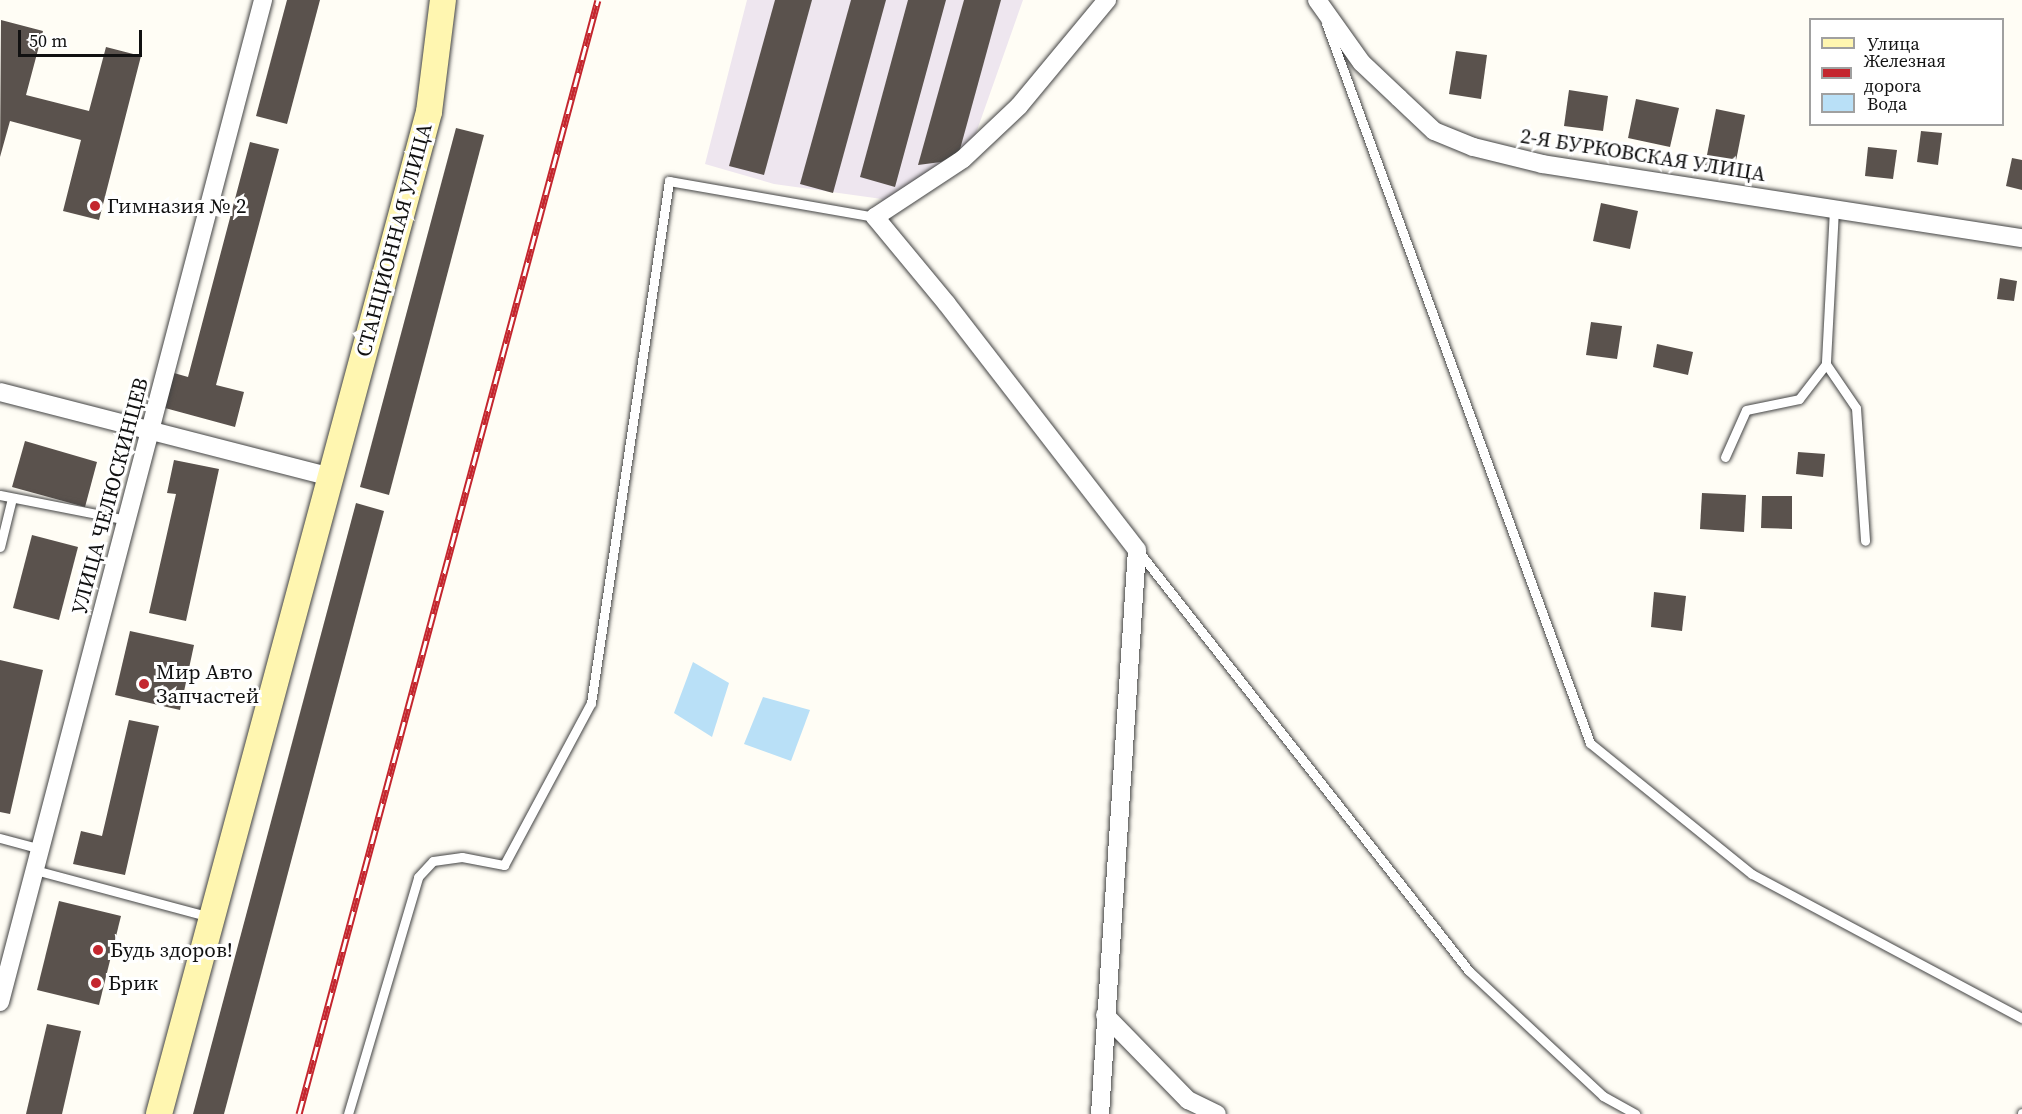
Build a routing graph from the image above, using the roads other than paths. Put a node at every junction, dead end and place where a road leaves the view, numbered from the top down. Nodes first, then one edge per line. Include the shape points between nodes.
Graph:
1 (262, 0) edge
2 (443, 0) edge
3 (1107, 0) edge
4 (1319, 5) edge
5 (1834, 209) junction
6 (875, 217) junction
7 (2022, 238) edge
8 (1826, 364) junction
9 (0, 393) edge
10 (151, 429) junction
11 (1725, 457) dead end
12 (330, 477) junction
13 (0, 495) edge
14 (12, 498) junction
15 (127, 520) junction
16 (1865, 541) dead end
17 (0, 547) edge
18 (1137, 550) junction
19 (0, 838) edge
20 (41, 849) junction
21 (35, 870) junction
22 (212, 918) junction
23 (0, 1002) edge
24 (1105, 1015) junction
25 (2022, 1018) edge
26 (159, 1114) edge
27 (348, 1114) edge
28 (1100, 1114) edge
29 (1217, 1114) edge
30 (1635, 1114) edge

1 - 10 street, УЛИЦА ЧЕЛЮСКИНЦЕВ
2 - 12 main road, СТАНЦИОННАЯ УЛИЦА via 428,114
3 - 6 street via 1019,106 963,159
4 - 5 street, 2-Я БУРКОВСКАЯ УЛИЦА via 1362,63 1434,131 1473,147 1542,164
4 - 25 lane via 1590,743 1752,874
5 - 7 street, 2-Я БУРКОВСКАЯ УЛИЦА
5 - 8 lane
6 - 18 street
6 - 27 lane via 669,181 591,703 504,865 462,857 433,861 418,877
8 - 11 lane via 1798,399 1746,410
8 - 16 lane via 1856,408
9 - 10 street
10 - 12 street
10 - 15 street, УЛИЦА ЧЕЛЮСКИНЦЕВ
12 - 22 main road, СТАНЦИОННАЯ УЛИЦА
13 - 14 lane
14 - 15 lane
14 - 17 lane
15 - 20 street, УЛИЦА ЧЕЛЮСКИНЦЕВ
18 - 24 street
18 - 30 lane via 1469,970 1603,1096
19 - 20 lane
20 - 21 street, УЛИЦА ЧЕЛЮСКИНЦЕВ
21 - 22 lane
21 - 23 street, УЛИЦА ЧЕЛЮСКИНЦЕВ
22 - 26 main road, СТАНЦИОННАЯ УЛИЦА
24 - 28 street
24 - 29 street via 1188,1100

